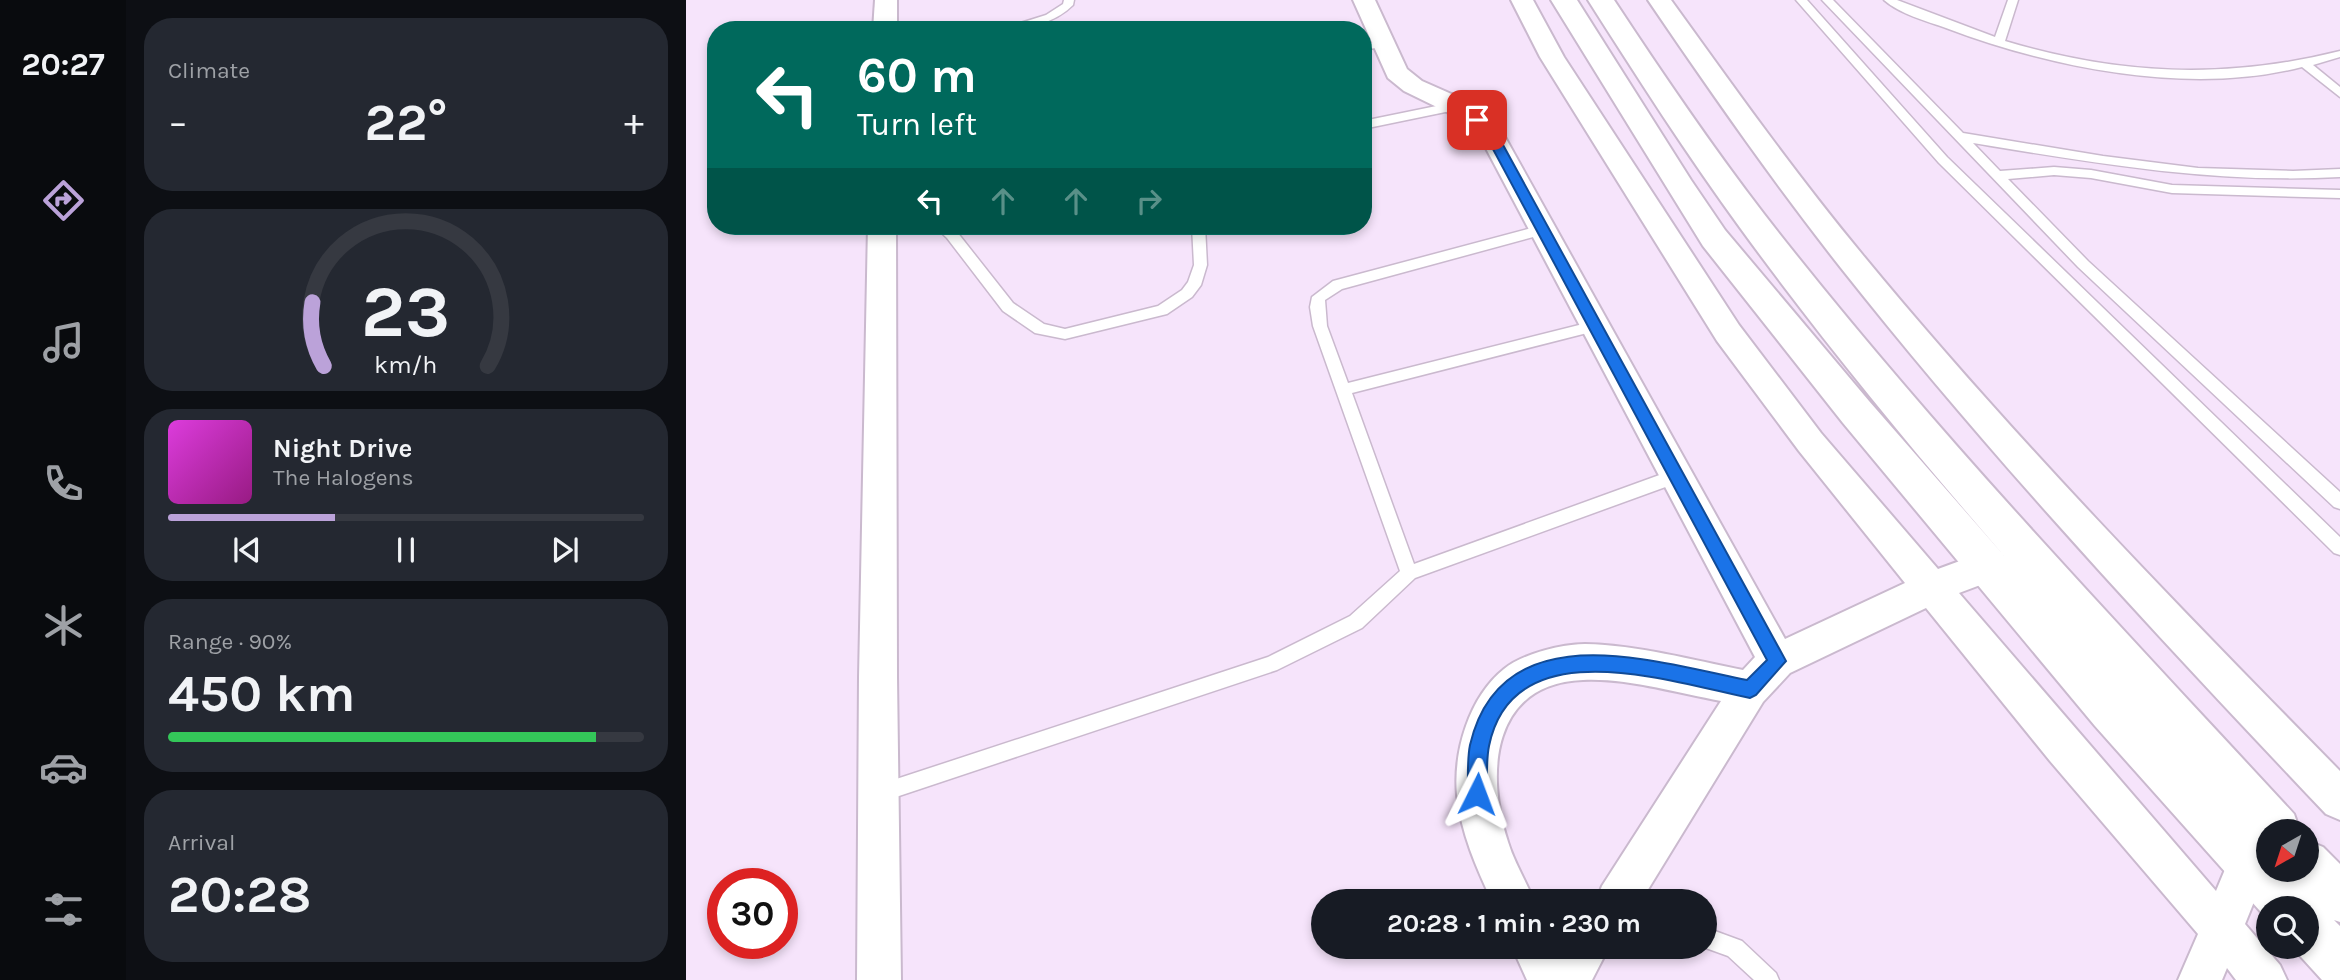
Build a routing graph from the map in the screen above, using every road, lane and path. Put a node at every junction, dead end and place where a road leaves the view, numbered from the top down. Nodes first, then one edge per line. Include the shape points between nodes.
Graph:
1 (886, 0) edge
2 (1069, 0) edge
3 (1364, 0) edge
4 (1522, 0) edge
5 (1564, 0) edge
6 (1601, 0) edge
7 (1659, 0) edge
8 (1801, 0) edge
9 (1827, 0) edge
10 (1889, 0) edge
11 (2013, 0) edge
12 (885, 21) edge
13 (1036, 21) edge
14 (1369, 21) edge
15 (1998, 44) junction
16 (1374, 45) edge
17 (2340, 54) edge
18 (2306, 65) junction
19 (2340, 93) edge
20 (1456, 106) junction
21 (1372, 123) edge
22 (1962, 137) junction
23 (2340, 173) edge
24 (1999, 175) junction
25 (2340, 194) edge
26 (1543, 230) junction
27 (882, 235) edge
28 (952, 235) edge
29 (1199, 235) edge
30 (1595, 326) junction
31 (1342, 390) junction
32 (1676, 476) junction
33 (2340, 502) edge
34 (2340, 548) edge
35 (1987, 566) junction
36 (1409, 573) junction
37 (1933, 587) junction
38 (1777, 661) junction
39 (1750, 689) junction
40 (878, 794) junction
41 (2340, 800) edge
42 (2266, 819) edge
43 (2249, 863) junction
44 (2319, 877) edge
45 (1508, 889) edge
46 (1625, 889) edge
47 (2279, 896) edge
48 (2340, 898) edge
49 (2220, 931) junction
50 (2319, 940) edge
51 (1717, 942) edge
52 (1539, 959) edge
53 (1580, 959) edge
54 (2340, 963) edge
55 (879, 980) edge
56 (1549, 980) edge
57 (1567, 980) edge
58 (1769, 980) edge
59 (2200, 980) edge
60 (2265, 980) edge

1 - 12 street
2 - 13 lane via 1050,17
3 - 14 street
4 - 37 street via 1552,57 1728,334 1810,442
5 - 35 highway via 1714,238
6 - 42 highway via 1733,195 1888,390
7 - 41 street via 1747,126 1880,296 2081,525
8 - 34 lane via 1943,160
9 - 22 lane
10 - 15 lane
11 - 15 lane
15 - 18 lane via 2061,59 2177,73 2251,72
16 - 20 street via 1413,86
17 - 18 lane
18 - 19 lane
20 - 21 lane
20 - 26 street via 1491,134
22 - 23 lane via 2209,173 2299,177
22 - 24 lane
24 - 25 lane via 2054,171 2172,189
24 - 33 lane via 2082,264
26 - 30 street
26 - 31 lane via 1327,290 1317,307
27 - 40 street
28 - 29 lane via 1008,307 1040,329 1065,334 1176,303 1201,271
30 - 31 lane
30 - 32 street
31 - 36 lane
32 - 36 lane
32 - 38 street
35 - 37 street
35 - 43 highway
36 - 40 lane via 1356,622 1271,664
37 - 38 street
37 - 49 street
38 - 39 street
39 - 45 street via 1584,662 1548,667 1518,681 1494,708 1479,746 1477,794 1488,846
39 - 46 street
40 - 55 street
43 - 47 highway
43 - 49 street
44 - 48 highway
49 - 59 street
49 - 60 street
50 - 54 highway
51 - 58 lane via 1735,948
52 - 56 street
53 - 57 street

